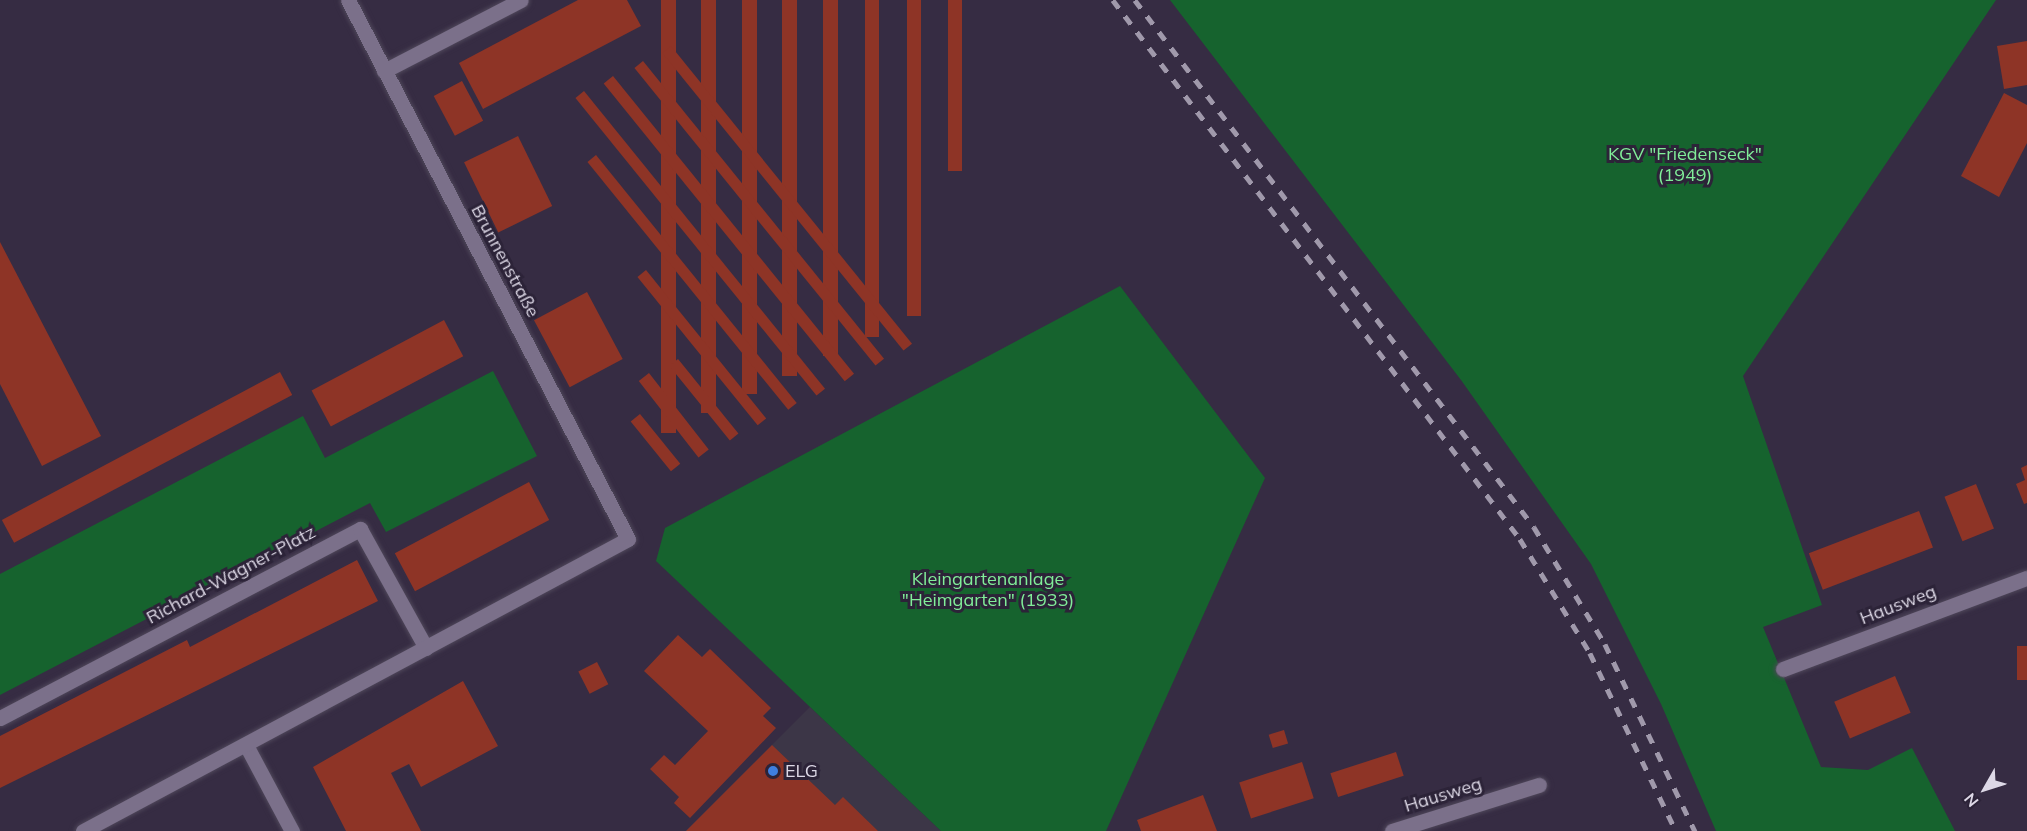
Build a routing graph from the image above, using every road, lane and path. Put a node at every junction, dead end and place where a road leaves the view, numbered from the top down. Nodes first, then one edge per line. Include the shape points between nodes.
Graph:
1 (348, 0) edge
2 (520, 0) edge
3 (384, 71) junction
4 (2027, 578) edge
5 (426, 648) junction
6 (1783, 669) dead end
7 (0, 718) edge
8 (246, 745) junction
9 (1539, 785) dead end
10 (83, 831) edge
11 (292, 831) edge
12 (1392, 831) edge

1 - 3 street, Brunnenstraße
2 - 3 street
3 - 5 street, Brunnenstraße via 628,539
4 - 6 street, Hausweg
5 - 7 street, Richard-Wagner-Platz via 360,529
5 - 8 street
8 - 10 street
8 - 11 street
9 - 12 street, Hausweg

